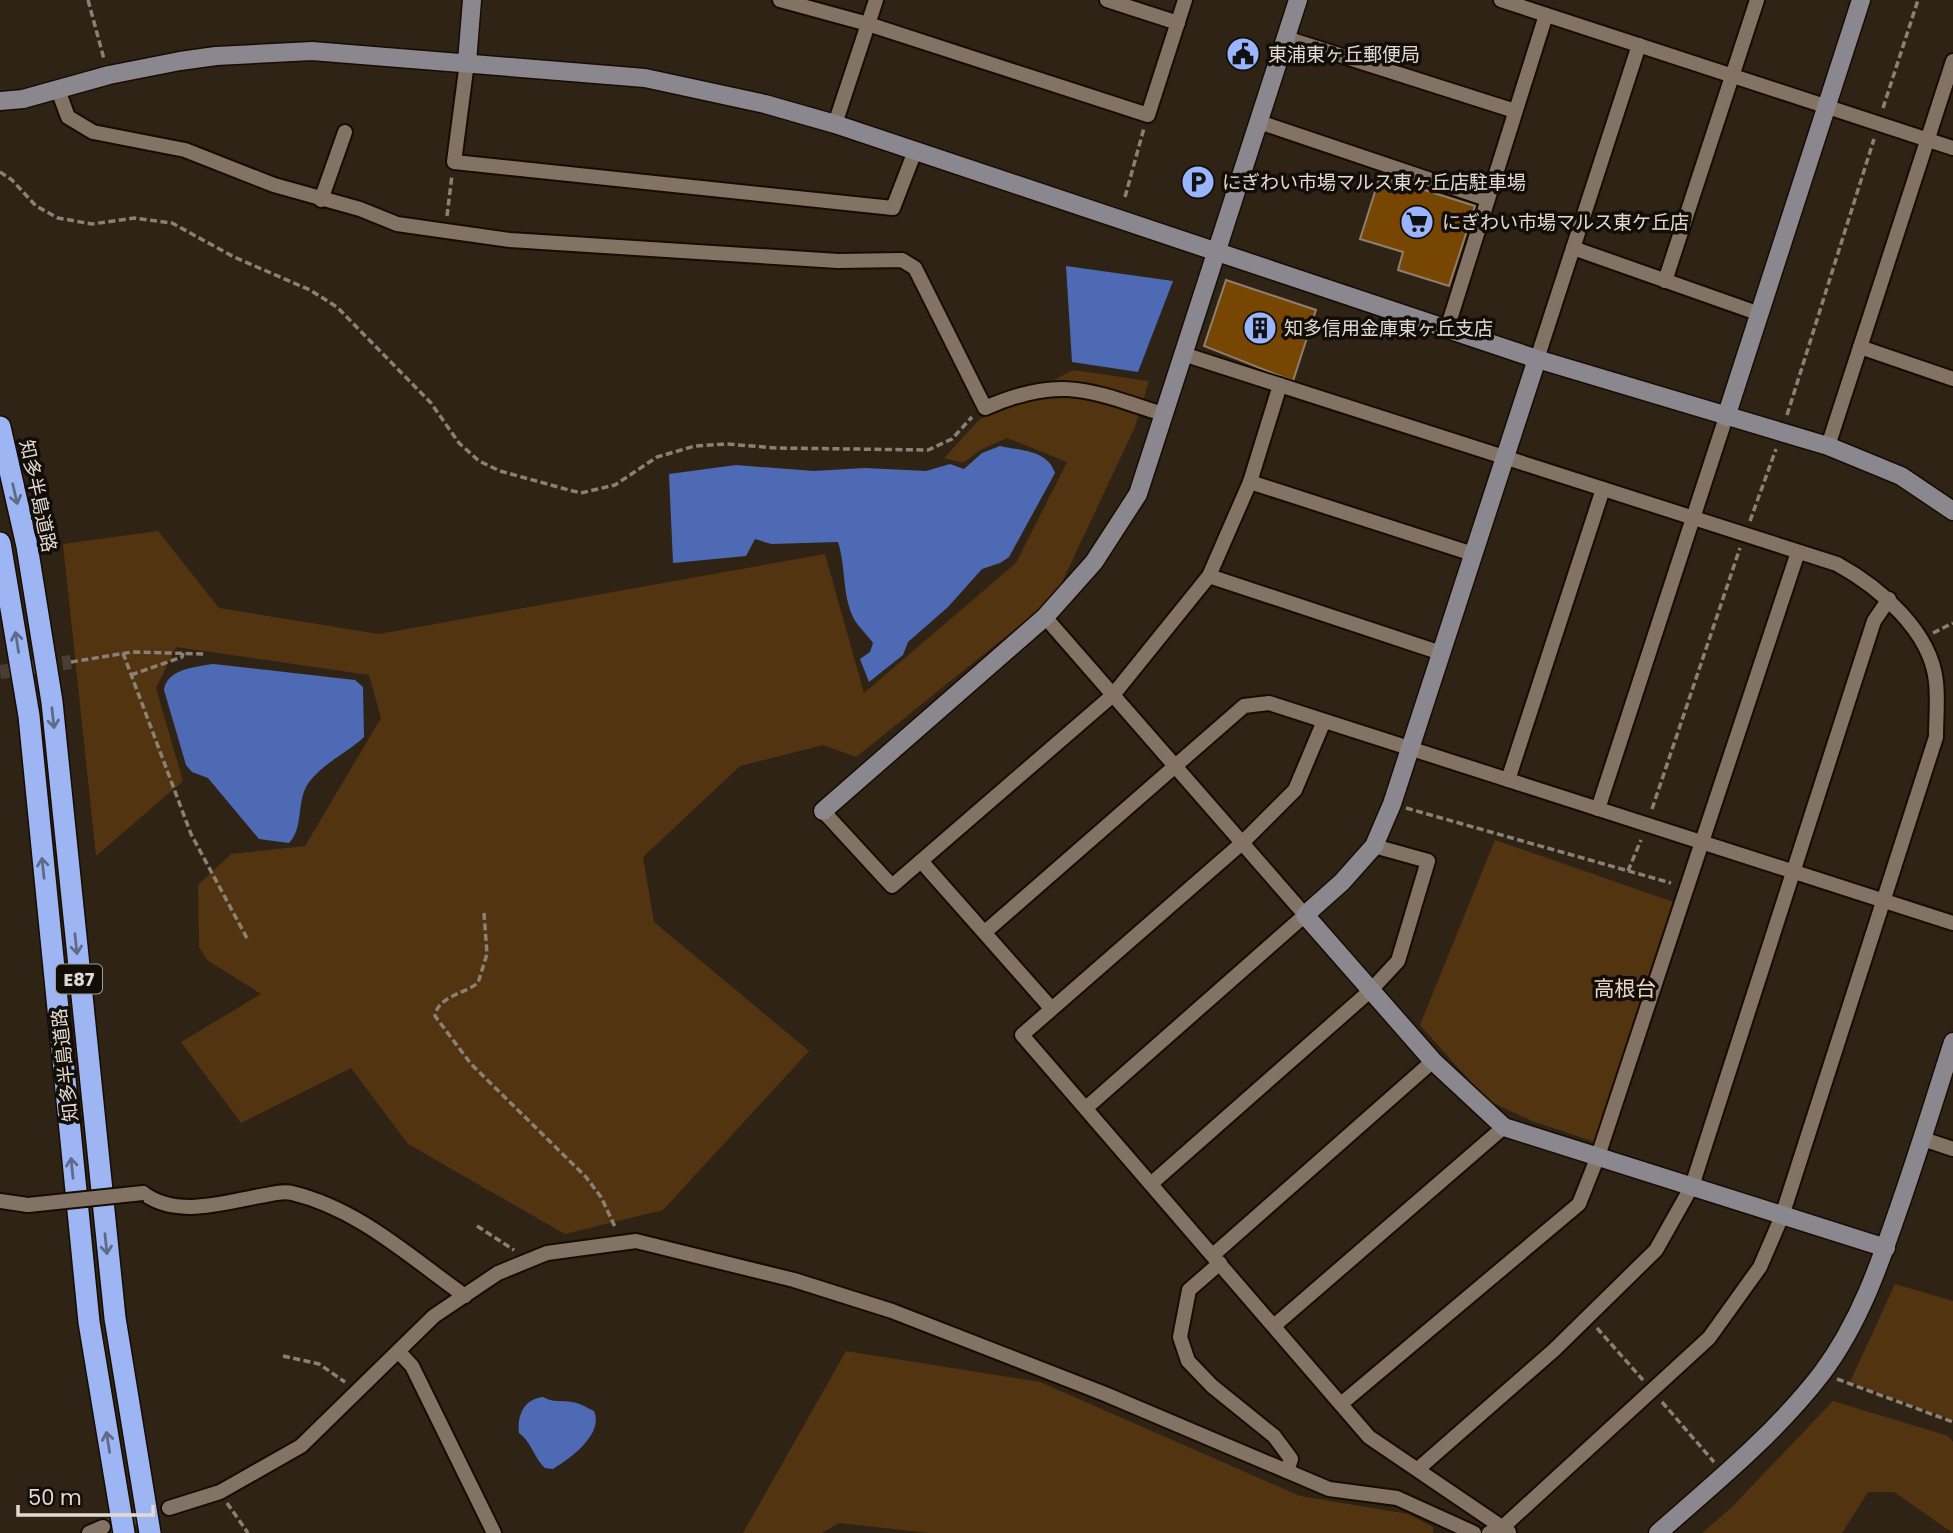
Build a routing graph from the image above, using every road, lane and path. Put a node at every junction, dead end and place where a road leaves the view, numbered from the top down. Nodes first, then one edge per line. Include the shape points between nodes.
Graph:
1 (88, 0) edge
2 (472, 0) edge
3 (780, 0) edge
4 (876, 0) edge
5 (1107, 0) edge
6 (1185, 0) edge
7 (1298, 0) edge
8 (1501, 0) edge
9 (1757, 0) edge
10 (1861, 0) edge
11 (1918, 0) edge
12 (1546, 15) junction
13 (1178, 23) junction
14 (868, 24) junction
15 (1286, 38) junction
16 (1639, 45) junction
17 (1953, 61) edge
18 (467, 62) junction
19 (109, 75) junction
20 (1732, 76) junction
21 (58, 90) junction
22 (0, 101) edge
23 (1826, 107) junction
24 (1515, 111) junction
25 (1148, 115) junction
26 (1259, 122) junction
27 (835, 124) junction
28 (1878, 124) junction
29 (345, 132) dead end
30 (1927, 140) junction
31 (1953, 148) edge
32 (915, 150) junction
33 (454, 162) junction
34 (0, 172) edge
35 (1125, 197) dead end
36 (321, 200) junction
37 (1487, 200) junction
38 (444, 233) junction
39 (1573, 248) junction
40 (1217, 250) junction
41 (1665, 281) junction
42 (1760, 314) junction
43 (1447, 330) junction
44 (1860, 347) junction
45 (1183, 354) junction
46 (1537, 359) junction
47 (1953, 379) edge
48 (1280, 385) junction
49 (985, 408) junction
50 (1162, 414) junction
51 (1726, 417) junction
52 (1786, 419) dead end
53 (0, 427) edge
54 (1777, 446) dead end
55 (1828, 446) junction
56 (1505, 457) junction
57 (1251, 482) junction
58 (1603, 489) junction
59 (1953, 511) edge
60 (1694, 519) junction
61 (1745, 535) junction
62 (0, 543) edge
63 (1798, 552) junction
64 (1473, 554) junction
65 (1209, 576) junction
66 (1889, 599) junction
67 (1045, 617) junction
68 (123, 653) junction
69 (183, 653) junction
70 (1441, 653) junction
71 (205, 654) dead end
72 (71, 662) tunnel mouth
73 (131, 675) junction
74 (1112, 695) junction
75 (1324, 721) junction
76 (1410, 749) junction
77 (1177, 768) junction
78 (1508, 780) junction
79 (1392, 804) junction
80 (1598, 809) junction
81 (823, 811) joint
82 (1647, 825) junction
83 (1702, 842) junction
84 (1242, 843) junction
85 (1374, 846) junction
86 (921, 861) junction
87 (1628, 871) junction
88 (1793, 872) junction
89 (1687, 888) junction
90 (1885, 901) junction
91 (484, 913) dead end
92 (1305, 915) junction
93 (1953, 923) edge
94 (985, 932) junction
95 (248, 940) dead end
96 (1371, 990) junction
97 (1050, 1007) junction
98 (1953, 1042) edge
99 (1433, 1062) junction
100 (1086, 1108) junction
101 (1504, 1127) junction
102 (1923, 1139) junction
103 (1953, 1149) edge
104 (1598, 1156) junction
105 (1152, 1183) junction
106 (1692, 1186) junction
107 (0, 1201) edge
108 (1782, 1216) junction
109 (477, 1226) dead end
110 (618, 1243) junction
111 (1885, 1248) junction
112 (1217, 1259) junction
113 (524, 1263) junction
114 (465, 1296) junction
115 (1275, 1325) junction
116 (399, 1352) junction
117 (284, 1356) dead end
118 (1822, 1374) junction
119 (357, 1392) junction
120 (1341, 1404) junction
121 (1953, 1422) edge
122 (1418, 1469) junction
123 (1287, 1471) junction
124 (220, 1492) junction
125 (169, 1508) tunnel mouth
126 (114, 1530) edge
127 (1507, 1530) edge
128 (89, 1533) edge
129 (150, 1533) edge
130 (248, 1533) edge
131 (494, 1533) edge
132 (1474, 1533) edge
133 (1489, 1533) edge
134 (1658, 1533) edge

1 - 19 path
2 - 18 street
3 - 14 street
4 - 14 street
5 - 13 street
6 - 13 street
7 - 15 street
8 - 12 street
9 - 20 street
10 - 23 street
11 - 28 path
12 - 16 street
12 - 24 street
13 - 25 street
14 - 25 street
14 - 27 street
15 - 24 street
15 - 26 street
16 - 20 street
16 - 39 street
17 - 30 street
18 - 19 street via 312,51 216,56
18 - 27 street via 645,78
18 - 33 street
19 - 21 street
20 - 23 street
20 - 41 street
21 - 22 street
21 - 36 street via 62,107 79,126 93,132 185,150
23 - 28 street
23 - 42 street
24 - 37 street
25 - 35 path
26 - 37 street
26 - 40 street
27 - 32 street
28 - 30 street
28 - 52 path
29 - 36 street
30 - 31 street
30 - 44 street
32 - 33 street via 893,208
32 - 40 street
33 - 38 path
34 - 49 path via 36,206 58,218 92,224 134,218 172,223 234,257 310,290 337,307 431,403 459,443 479,461 569,491 607,488 657,457 695,446 928,450 951,439
36 - 38 street
37 - 43 street
38 - 49 street via 909,262
39 - 41 street
39 - 46 street
40 - 43 street
40 - 45 street
41 - 42 street
42 - 51 street
43 - 46 street
44 - 47 street
44 - 55 street
45 - 48 street
45 - 50 street
46 - 51 street
46 - 56 street
48 - 56 street
48 - 57 street
49 - 50 street via 1035,390 1070,387
50 - 67 street via 1138,494 1094,562
51 - 55 street
51 - 60 street
53 -> 129 highway, 知多半島道路 / E87 via 27,546 52,702 115,1318
54 - 61 path
55 - 59 street via 1901,476
56 - 58 street
56 - 64 street
57 - 64 street
57 - 65 street
58 - 60 street
58 - 78 street
60 - 61 street
60 - 80 street
61 - 63 street
61 - 82 path
126 -> 62 highway, 知多半島道路 / E87 via 29,716
63 - 66 street via 1838,564
63 - 83 street
64 - 70 street
65 - 70 street
65 - 74 street
66 - 88 street via 1874,621
66 - 90 street via 1923,646 1936,680 1936,737
67 - 74 street
67 - 81 street
68 - 69 path
68 - 72 path
68 - 73 path
69 - 71 path
69 - 73 path
70 - 76 street
73 - 95 path via 191,834
74 - 77 street
74 - 86 street
75 - 76 street
75 - 77 street via 1269,704 1244,706
75 - 84 street via 1294,790
76 - 78 street
76 - 79 street
77 - 84 street
77 - 94 street
78 - 80 street
79 - 85 street
79 - 87 path
80 - 82 street
81 - 86 street via 892,886
82 - 83 street
82 - 87 path
83 - 88 street
83 - 89 street
84 - 92 street
84 - 97 street
85 - 92 street
85 - 96 street via 1428,860 1398,961
86 - 94 street
87 - 89 path
88 - 90 street
88 - 106 street
89 - 104 street
90 - 93 street
90 - 108 street
91 - 110 path via 487,954 478,982 443,1001 435,1016 471,1064 586,1177 617,1230
92 - 96 street
92 - 100 street
94 - 97 street
96 - 99 street
96 - 105 street
97 - 100 street via 1021,1035
98 - 102 street
99 - 101 street
99 - 112 street
100 - 105 street
101 - 104 street
101 - 115 street
102 - 103 street
102 - 111 street
104 - 106 street
104 - 120 street via 1579,1204
105 - 112 street
106 - 108 street
106 - 122 street via 1656,1250 1554,1350
107 - 114 street, bridge via 28,1205 142,1193 156,1203 191,1208 288,1192 324,1202 376,1229
108 - 111 street
108 - 127 street via 1760,1267 1709,1338
109 - 113 path via 520,1254
110 - 113 street via 571,1248
110 - 123 street via 636,1241 689,1251 892,1311
111 - 118 street via 1869,1293
112 - 115 street
112 - 123 street via 1189,1290 1180,1337 1188,1361 1287,1451 1291,1459
113 - 114 street via 498,1273
114 - 116 street via 434,1316
115 - 120 street
116 - 119 street
116 - 131 street via 412,1366
117 - 119 path via 326,1368
118 - 121 path
118 - 134 street via 1777,1423
119 - 124 street via 301,1446
120 - 122 street via 1369,1437
122 - 127 street
123 - 132 street via 1329,1489 1397,1498
124 - 125 street
124 - 130 path
126 - 128 street
127 - 133 street

